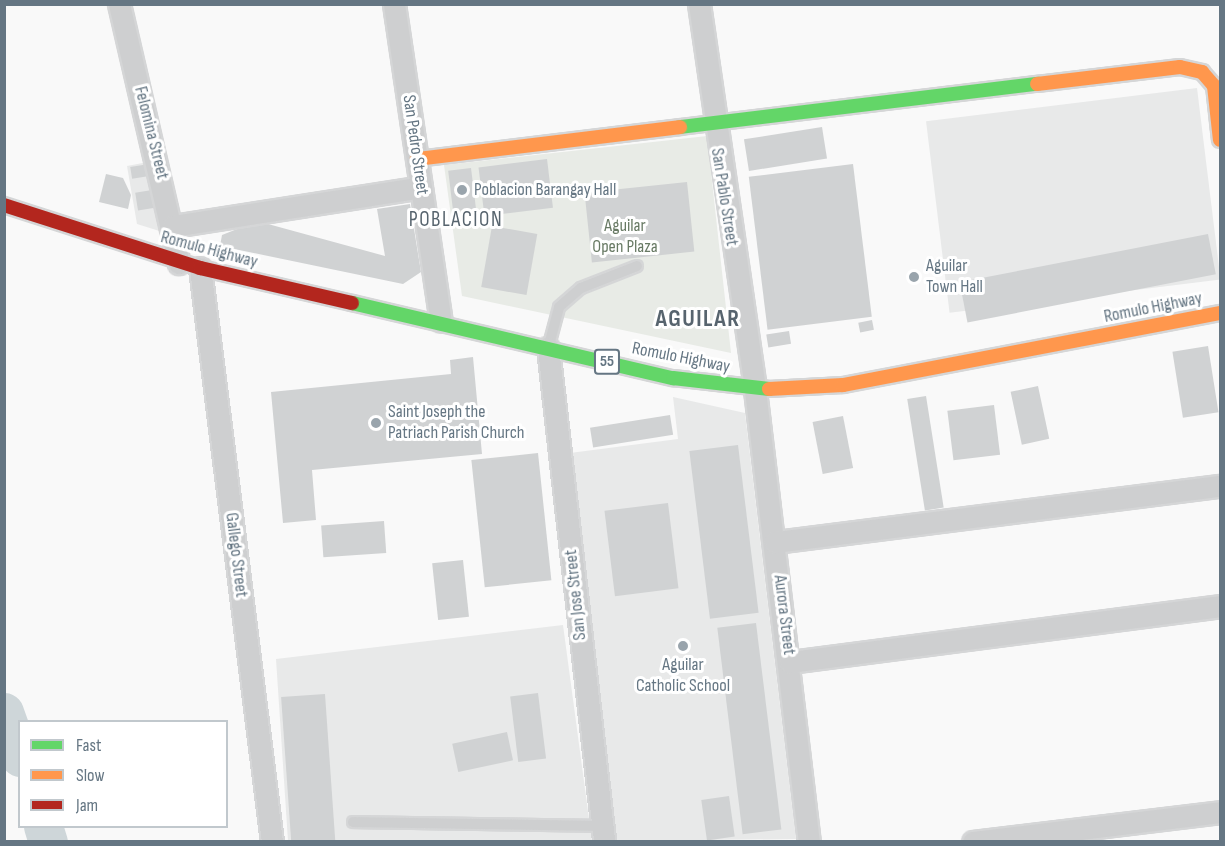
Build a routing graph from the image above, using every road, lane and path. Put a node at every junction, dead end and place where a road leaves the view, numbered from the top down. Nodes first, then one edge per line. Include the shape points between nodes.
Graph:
1 (119, 4) edge
2 (394, 4) edge
3 (699, 4) edge
4 (713, 125) junction
5 (1221, 140) edge
6 (417, 159) junction
7 (421, 187) junction
8 (4, 205) edge
9 (173, 226) junction
10 (189, 266) junction
11 (637, 266) dead end
12 (1221, 313) edge
13 (441, 321) junction
14 (548, 348) junction
15 (755, 390) junction
16 (1221, 486) edge
17 (775, 542) junction
18 (1221, 606) edge
19 (790, 662) junction
20 (1221, 812) edge
21 (353, 822) dead end
22 (603, 834) edge
23 (272, 842) edge
24 (809, 842) edge
25 (973, 842) edge

1 - 9 street, Felomina Street
2 - 6 street, San Pedro Street
3 - 4 street, San Pablo Street
4 - 5 main road via 1161,68 1192,68 1208,79 1217,97
4 - 6 main road
4 - 15 street, San Pablo Street
6 - 7 street, San Pedro Street
7 - 9 street
7 - 13 street, San Pedro Street
8 - 10 main road, Romulo Highway / 55
9 - 10 street, Felomina Street
10 - 13 main road, Romulo Highway / 55
10 - 23 street, Gallego Street
11 - 14 lane via 581,288 559,307
12 - 15 main road, Romulo Highway / 55 via 843,385
13 - 14 main road, Romulo Highway / 55
14 - 15 main road, Romulo Highway / 55 via 673,378
14 - 22 street, San Jose Street
15 - 17 street, Aurora Street
16 - 17 street
17 - 19 street, Aurora Street
18 - 19 street
19 - 24 street, Aurora Street
20 - 25 street
21 - 22 lane

